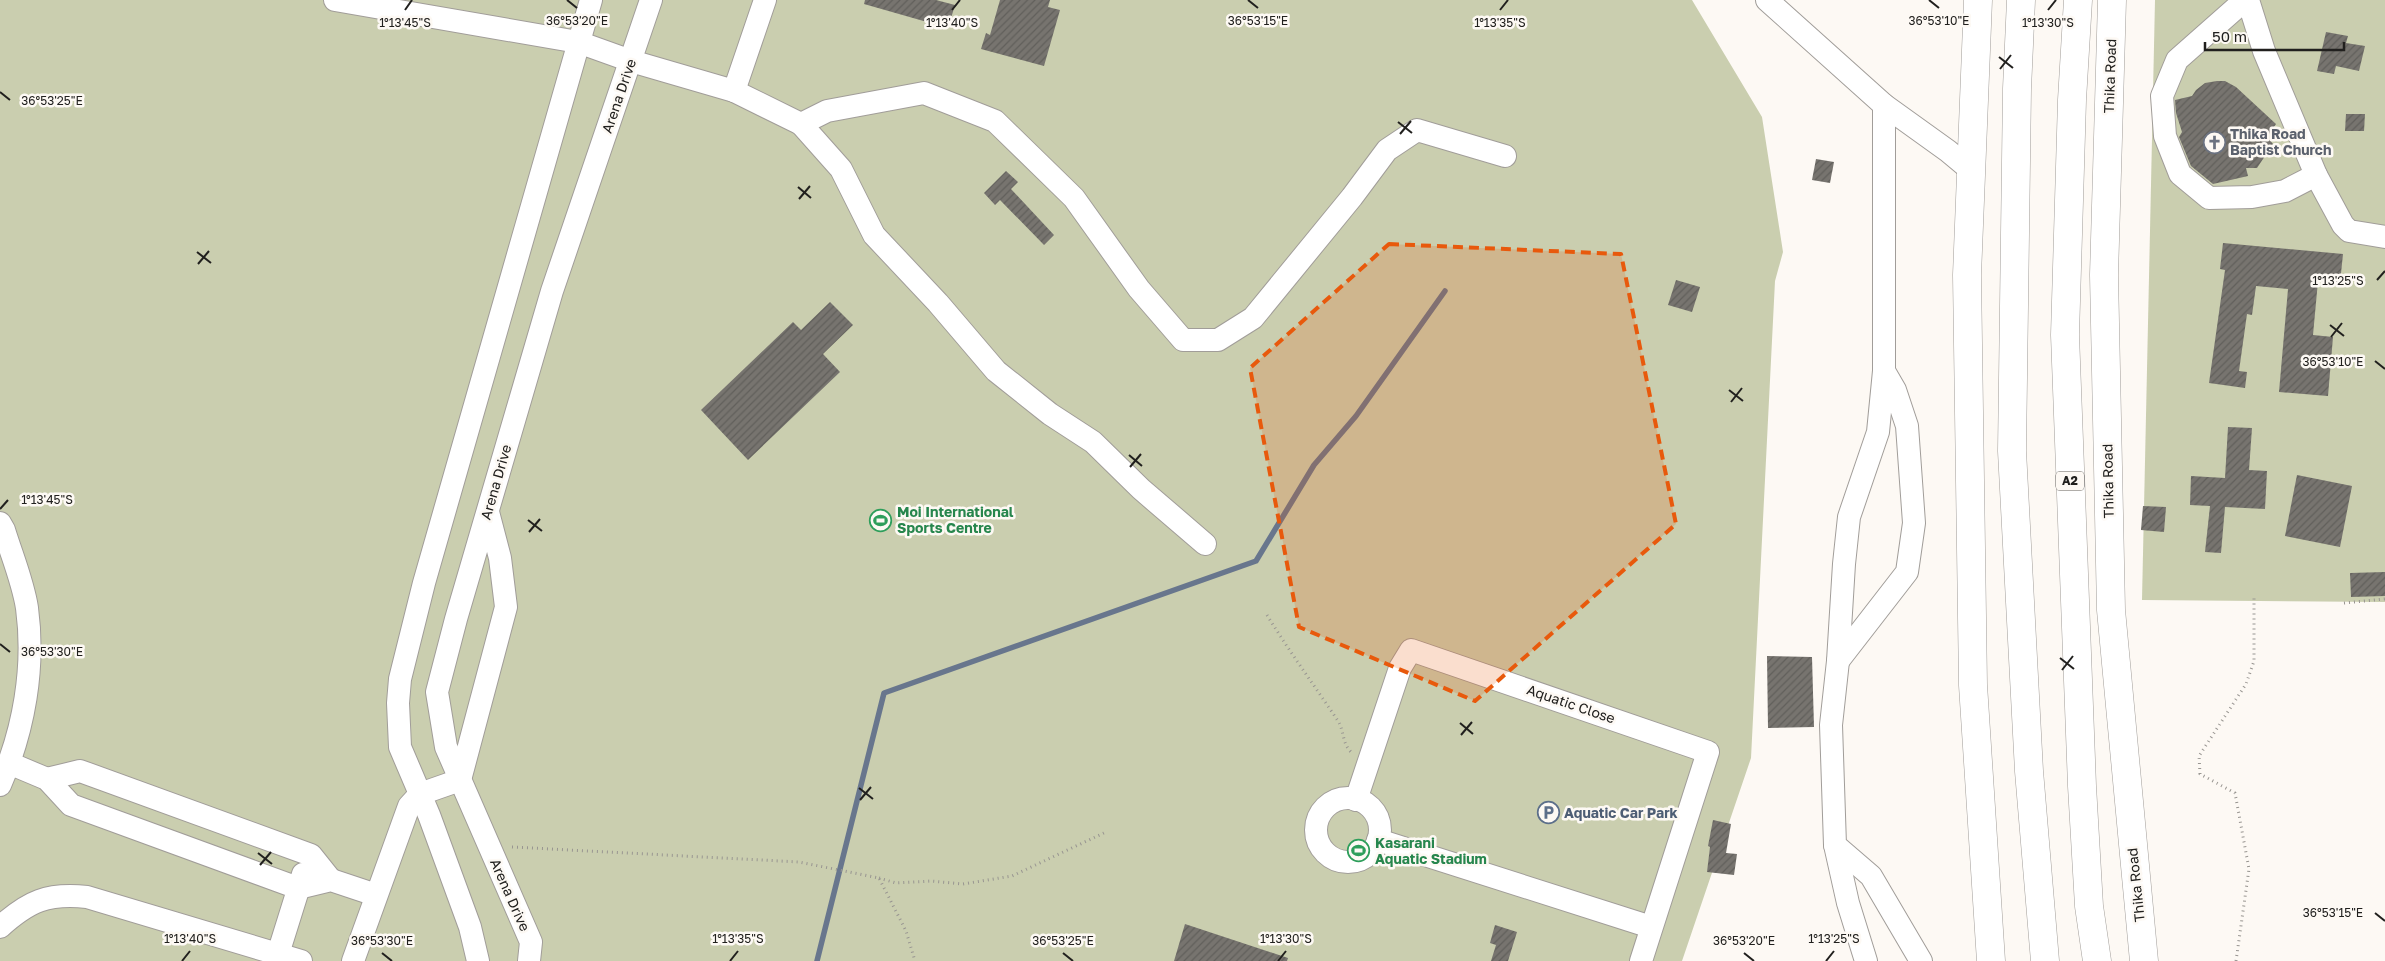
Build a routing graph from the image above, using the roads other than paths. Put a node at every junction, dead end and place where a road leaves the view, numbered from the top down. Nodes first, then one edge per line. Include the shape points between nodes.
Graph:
1 (338, 0) edge
2 (591, 0) edge
3 (651, 0) edge
4 (765, 0) edge
5 (1767, 0) edge
6 (1978, 0) edge
7 (2021, 0) edge
8 (2078, 0) edge
9 (2112, 0) edge
10 (2247, 0) edge
11 (578, 42) junction
12 (631, 61) junction
13 (734, 91) junction
14 (1884, 105) junction
15 (801, 124) junction
16 (1505, 156) dead end
17 (1972, 171) junction
18 (2316, 175) junction
19 (2385, 237) edge
20 (1884, 371) junction
21 (487, 511) junction
22 (0, 523) edge
23 (1205, 544) dead end
24 (1838, 661) junction
25 (9, 763) junction
26 (47, 779) junction
27 (460, 780) junction
28 (0, 785) edge
29 (420, 794) junction
30 (1356, 800) junction
31 (1378, 840) junction
32 (1835, 845) junction
33 (311, 854) junction
34 (331, 880) junction
35 (298, 888) junction
36 (376, 895) junction
37 (0, 927) edge
38 (1651, 927) junction
39 (278, 954) junction
40 (301, 961) edge
41 (353, 961) edge
42 (478, 961) edge
43 (529, 961) edge
44 (1640, 961) edge
45 (1866, 961) edge
46 (1921, 961) edge
47 (1991, 961) edge
48 (2045, 961) edge
49 (2097, 961) edge
50 (2144, 961) edge

1 - 11 street
2 - 11 street
3 - 12 street, Arena Drive
4 - 13 street
5 - 14 street
6 - 17 main road
7 - 48 main road via 2012,451 2029,771
8 - 49 main road, A2 via 2065,334 2082,786 2089,906
9 - 50 main road, Thika Road via 2104,274 2111,610
10 - 18 street via 2264,51
10 - 18 street via 2177,60 2162,96 2165,136 2180,174 2208,198 2252,197 2284,191
11 - 12 street
11 - 29 street via 424,583 400,679 400,747
12 - 13 street
12 - 21 street, Arena Drive via 552,291
13 - 15 street
14 - 17 street
14 - 20 street
15 - 16 street via 828,111 924,93 995,121 1074,198 1139,288 1184,340 1218,340 1253,318 1387,150 1417,130
15 - 23 street via 841,169 874,235 996,371 1050,414 1093,442
17 - 47 main road via 1967,275 1973,685
18 - 19 street via 2349,231
20 - 24 street via 1878,432 1849,516
20 - 24 street via 1895,390 1907,426 1914,523 1907,572
21 - 27 street via 500,558 506,607
21 - 27 street, Arena Drive via 437,692 446,748
22 - 25 street via 27,607 30,663 21,723
24 - 32 street via 1831,724
25 - 26 street
25 - 28 street
26 - 33 street via 80,771
26 - 35 street via 71,806
27 - 29 street
27 - 43 street, Arena Drive via 531,942
29 - 36 street via 409,806
29 - 42 street via 470,927
30 - 31 street via 1377,815 1380,825
30 - 31 street via 1342,799 1332,803 1318,819 1316,830 1323,850 1341,862 1351,862 1371,853
30 - 38 street, Aquatic Close via 1400,668 1411,650 1708,752
31 - 38 street
32 - 45 street
32 - 46 street via 1871,876
33 - 34 street
33 - 35 street
34 - 35 street
34 - 36 street
35 - 39 street
36 - 41 street
37 - 39 street via 21,908 36,900 80,896
38 - 44 street, Aquatic Close
39 - 40 street

